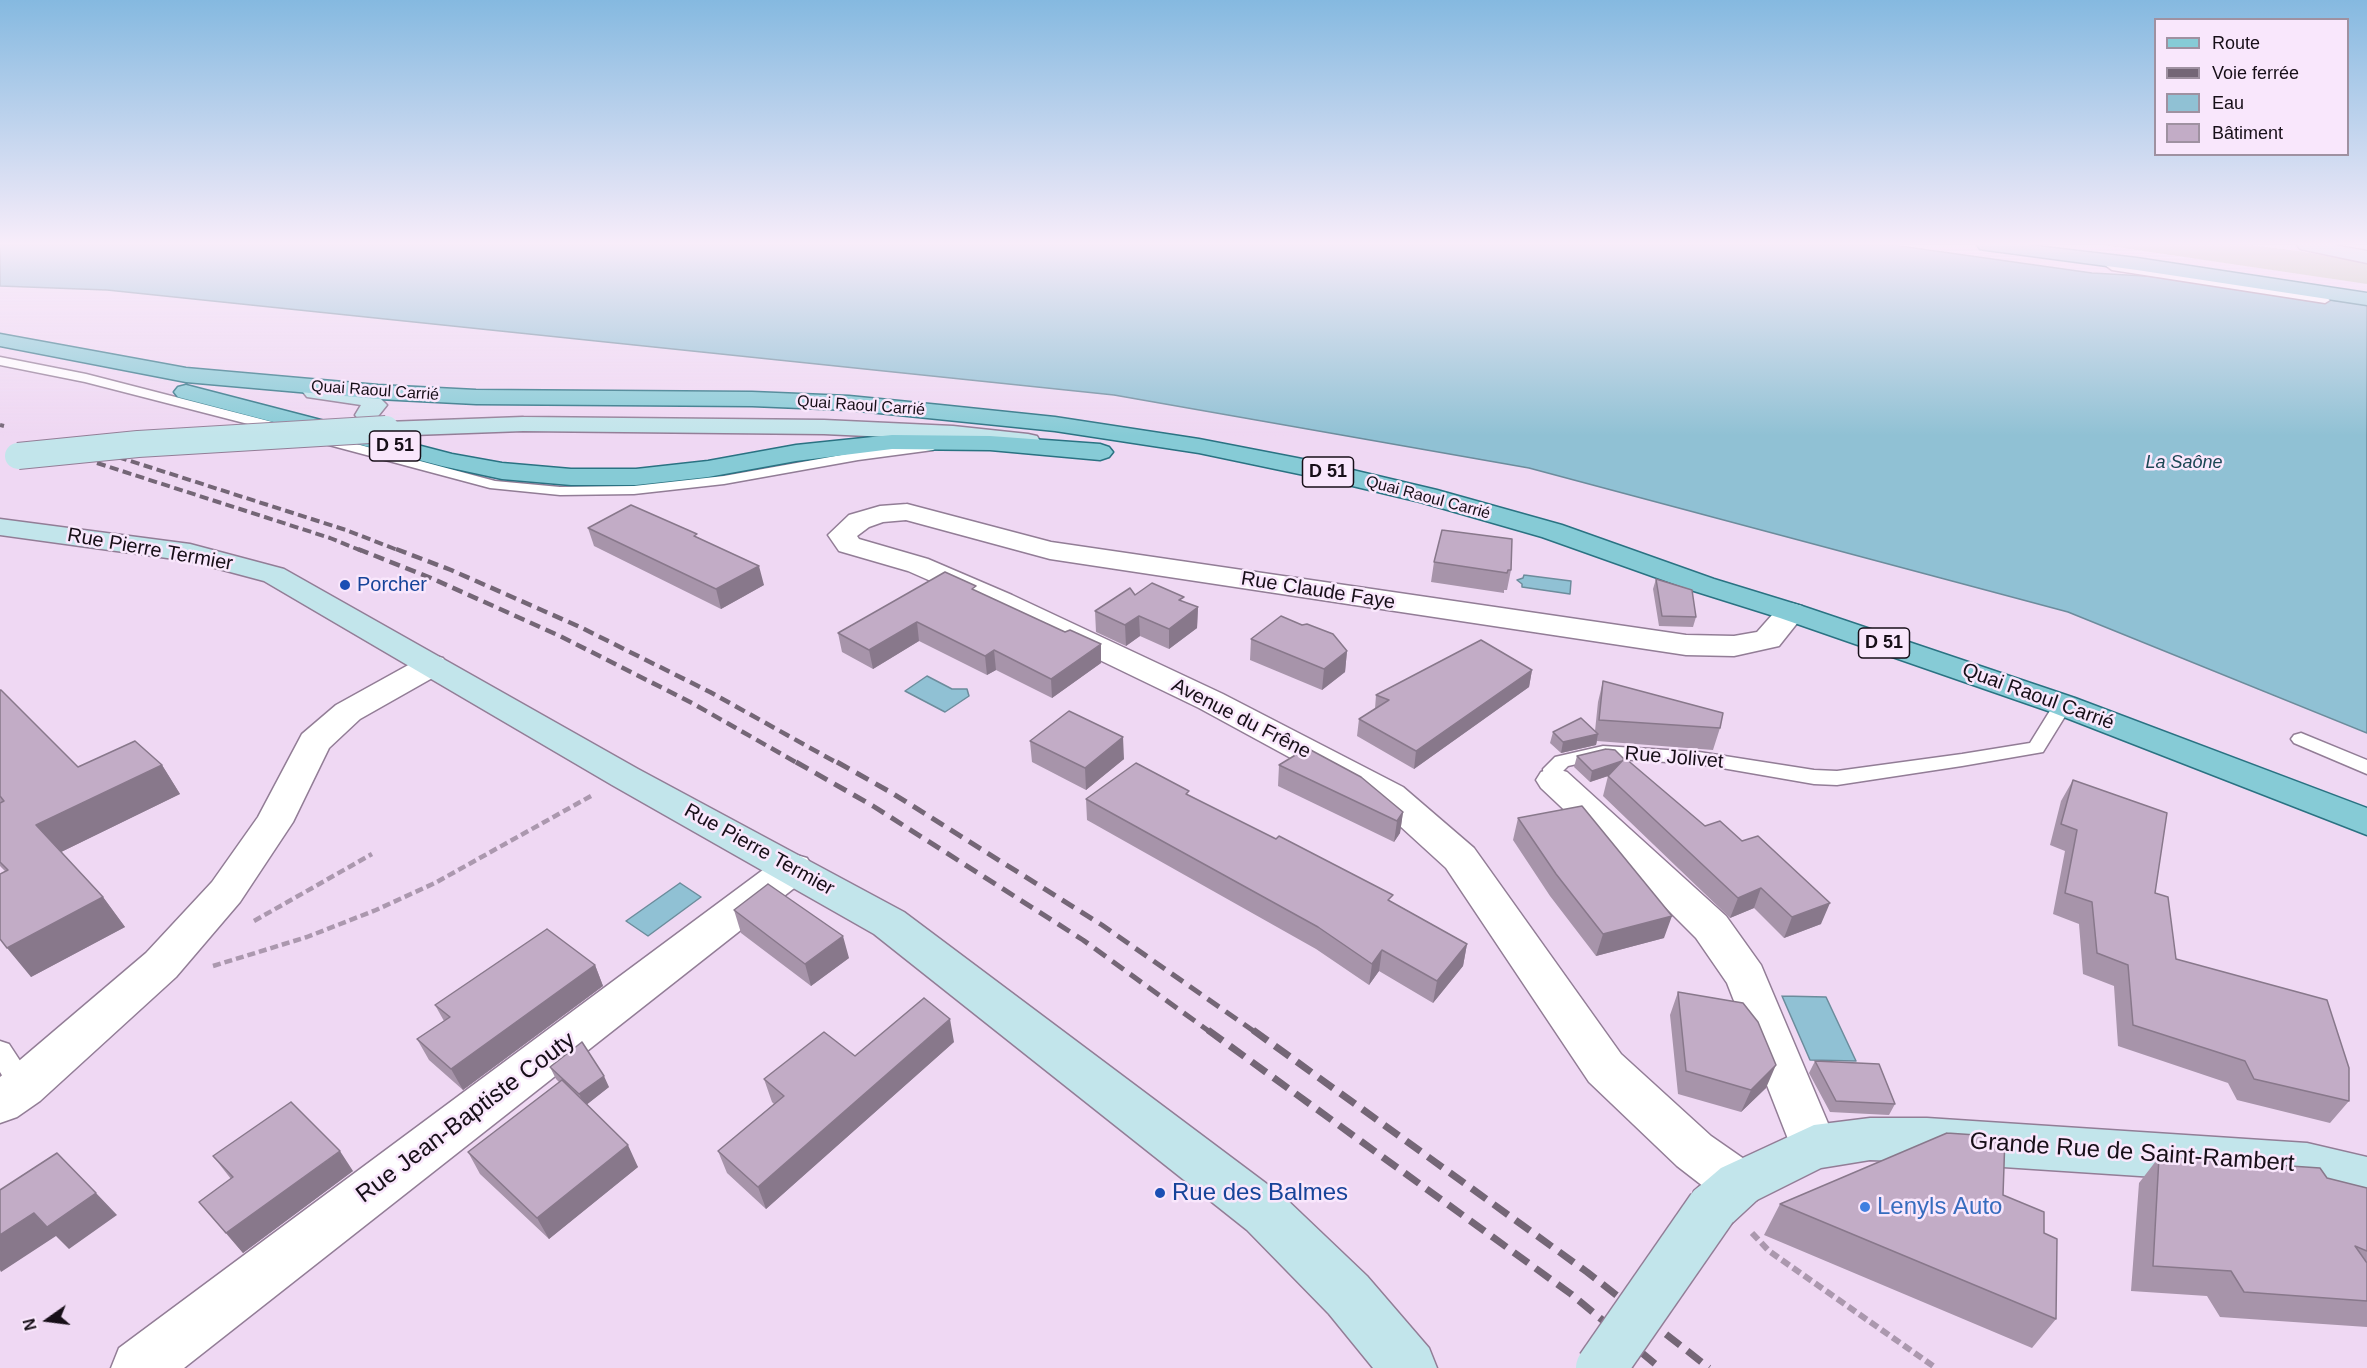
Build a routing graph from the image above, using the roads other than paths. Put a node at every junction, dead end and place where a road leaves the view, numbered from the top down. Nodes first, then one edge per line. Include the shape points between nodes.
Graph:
1 (0, 340) edge
2 (0, 351) edge
3 (0, 361) edge
4 (228, 380) junction
5 (737, 412) junction
6 (940, 412) junction
7 (376, 422) junction
8 (824, 427) junction
9 (950, 444) junction
10 (0, 445) edge
11 (1072, 448) junction
12 (796, 453) junction
13 (0, 458) edge
14 (0, 527) edge
15 (842, 535) joint
16 (1704, 585) junction
17 (1791, 612) junction
18 (432, 665) junction
19 (2063, 705) junction
20 (2301, 739) dead end
21 (2367, 768) edge
22 (1554, 780) joint
23 (2367, 822) edge
24 (793, 868) junction
25 (0, 1051) edge
26 (12, 1095) edge
27 (1814, 1147) junction
28 (2367, 1180) edge
29 (1724, 1197) junction
30 (139, 1368) edge
31 (1409, 1368) edge
32 (1601, 1368) edge

1 - 4 main road, Quai Raoul Carrié / D 51
2 - 12 main road, Quai Raoul Carrié / D 51 via 126,377 502,471 636,477
3 - 9 lane, Quai Raoul Carrié via 220,412 430,470 517,487 634,490 724,480
4 - 6 main road, Quai Raoul Carrié / D 51 via 455,396 752,399
4 - 7 street via 368,399 375,405
5 - 6 street
5 - 7 street via 544,411
5 - 8 street via 807,417
6 - 16 main road, Quai Raoul Carrié / D 51 via 1055,424 1199,446 1323,471 1552,531
7 - 8 street
7 - 10 street via 210,425
7 - 13 street, bridge
8 - 11 street via 953,433
8 - 12 street via 820,441
9 - 11 main road, Quai Raoul Carrié / D 51
9 - 12 main road, Quai Raoul Carrié / D 51 via 892,442
11 - 16 main road, Quai Raoul Carrié / D 51 via 1312,490
14 - 18 street, Rue Pierre Termier via 190,554 274,575
15 - 17 street, Rue Claude Faye via 859,521 880,514 907,512 1050,550 1686,645 1734,646 1768,639
15 - 29 street, Avenue du Frêne via 849,545 918,565 1211,701 1390,796 1460,858 1605,1068 1694,1151
16 - 17 main road, Quai Raoul Carrié / D 51
17 - 19 main road, Quai Raoul Carrié / D 51
18 - 24 street, Rue Pierre Termier via 625,777
18 - 26 street via 348,712 314,742 274,822 226,892 161,965
19 - 22 lane, Rue Jolivet via 2036,748 1894,770 1837,778 1814,777 1698,758 1603,752 1562,761 1553,769
19 - 23 main road, Quai Raoul Carrié / D 51
20 - 21 lane
22 - 27 street, Rue Jolivet via 1711,927 1746,977
24 - 30 street, Rue Jean-Baptiste Couty
24 - 31 street, Rue Pierre Termier via 889,924 1264,1213 1348,1295
25 - 26 lane
27 - 28 street, Grande Rue de Saint-Rambert via 1870,1139 1927,1140 2307,1165
27 - 29 street, Grande Rue de Saint-Rambert
29 - 32 street, Grande Rue de Saint-Rambert, bridge

